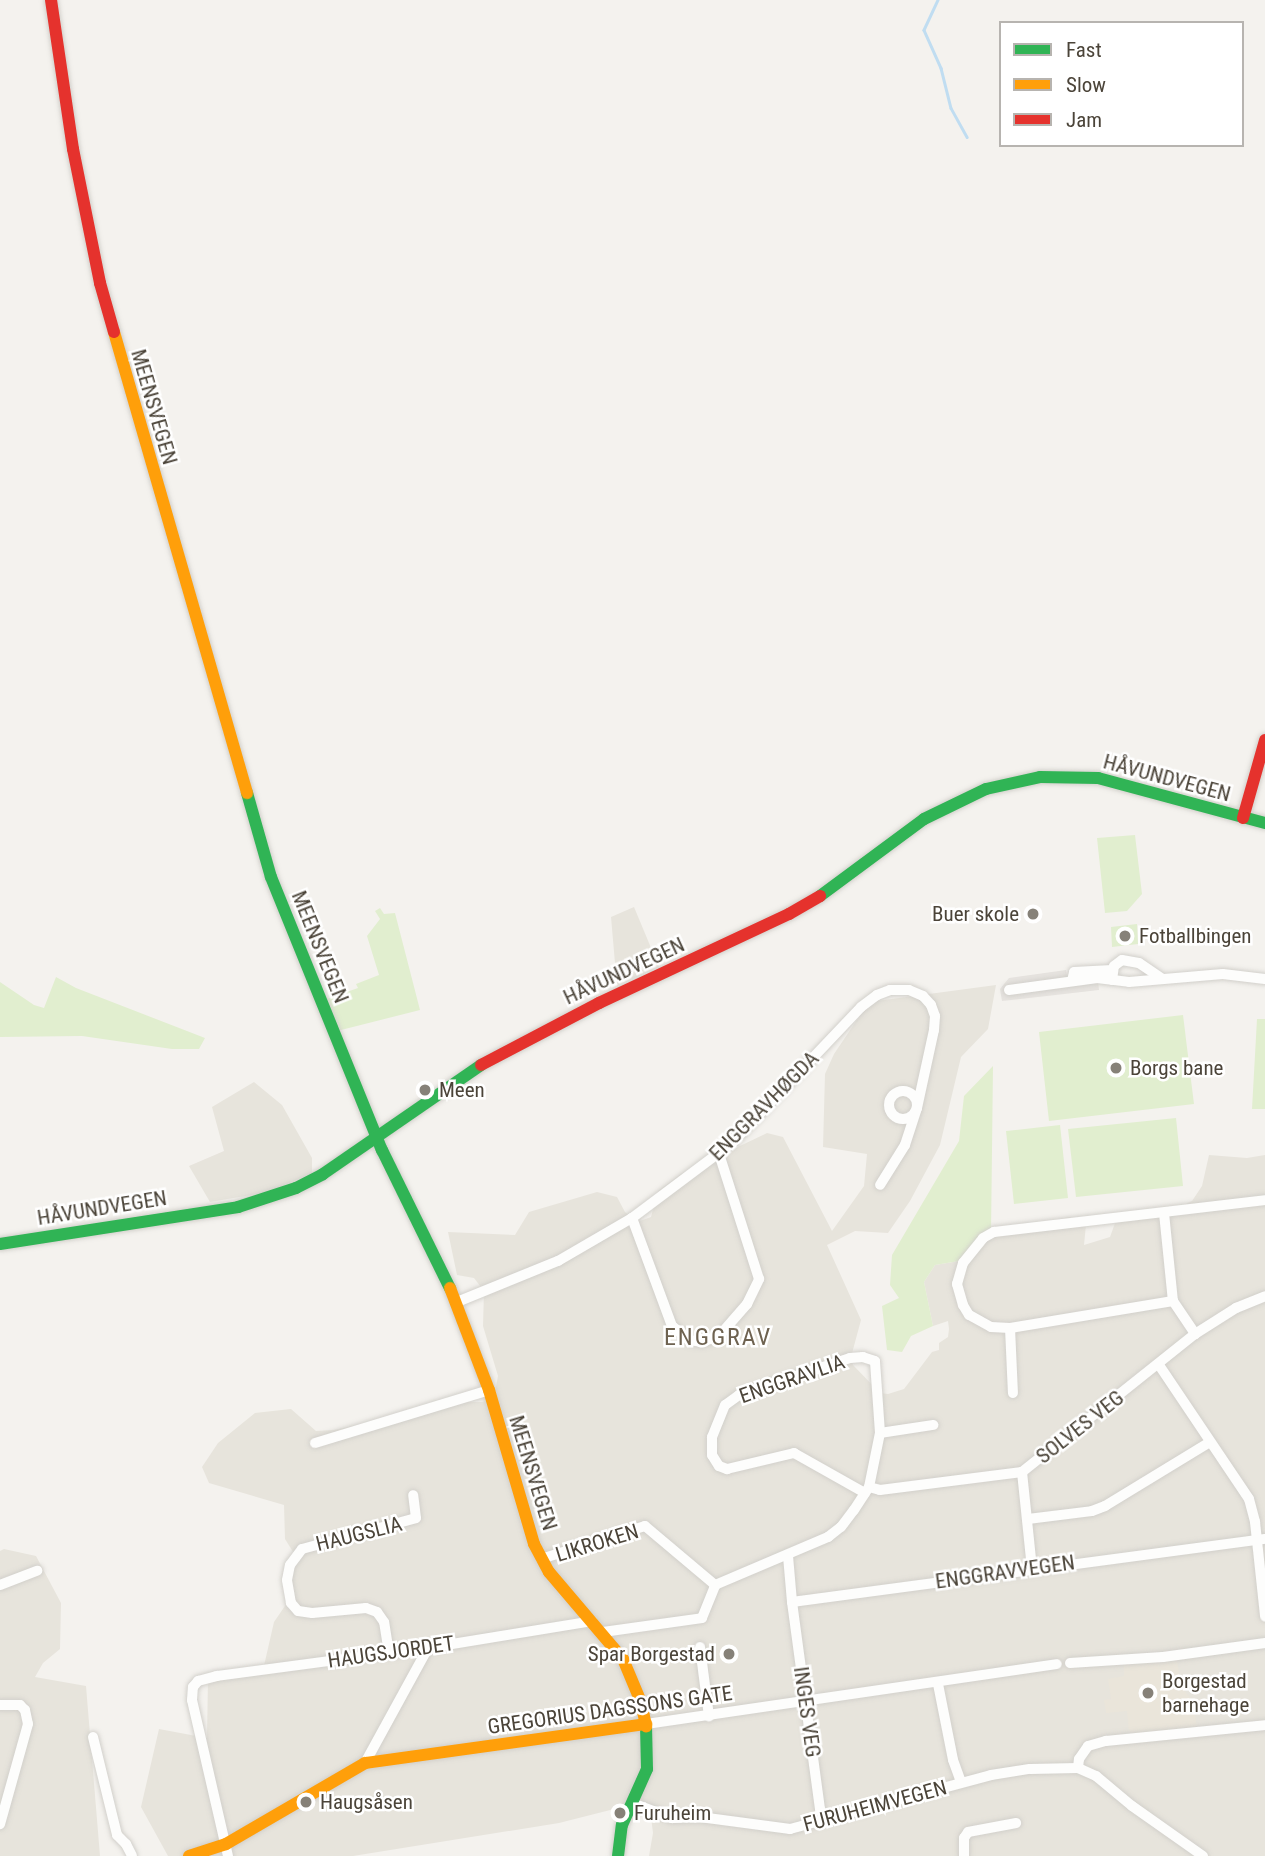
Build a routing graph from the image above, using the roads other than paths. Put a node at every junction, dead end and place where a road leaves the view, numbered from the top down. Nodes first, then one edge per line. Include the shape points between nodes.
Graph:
1 (51, 0) edge
2 (1265, 740) edge
3 (1243, 818) junction
4 (1265, 823) edge
5 (1112, 975) junction
6 (1161, 978) junction
7 (1265, 979) edge
8 (1009, 990) dead end
9 (376, 1136) junction
10 (719, 1154) junction
11 (880, 1185) dead end
12 (1265, 1200) edge
13 (1164, 1213) junction
14 (632, 1218) junction
15 (0, 1244) edge
16 (1265, 1296) edge
17 (1172, 1301) junction
18 (457, 1302) junction
19 (1010, 1328) junction
20 (1195, 1334) junction
21 (1159, 1366) junction
22 (489, 1390) junction
23 (1013, 1393) dead end
24 (933, 1425) dead end
25 (880, 1433) junction
26 (1210, 1442) junction
27 (315, 1443) dead end
28 (1022, 1472) junction
29 (867, 1490) junction
30 (413, 1495) dead end
31 (1028, 1519) junction
32 (1261, 1540) edge
33 (788, 1556) junction
34 (541, 1559) junction
35 (1032, 1568) junction
36 (37, 1571) dead end
37 (0, 1585) edge
38 (715, 1585) junction
39 (792, 1602) junction
40 (1265, 1616) edge
41 (592, 1621) junction
42 (603, 1632) junction
43 (1265, 1643) edge
44 (700, 1647) dead end
45 (428, 1648) junction
46 (389, 1653) junction
47 (1070, 1663) dead end
48 (1057, 1664) dead end
49 (938, 1684) junction
50 (805, 1700) junction
51 (0, 1705) edge
52 (709, 1716) junction
53 (646, 1724) junction
54 (1265, 1725) edge
55 (93, 1737) dead end
56 (365, 1763) junction
57 (1078, 1768) junction
58 (961, 1782) junction
59 (632, 1803) junction
60 (825, 1820) junction
61 (1016, 1823) dead end
62 (0, 1824) edge
63 (227, 1850) edge
64 (132, 1856) edge
65 (189, 1856) edge
66 (618, 1856) edge
67 (964, 1856) edge
68 (1203, 1856) edge

1 - 9 street, MEENSVEGEN via 88,231 131,400 271,877
2 - 3 street
3 - 4 street, HÅVUNDVEGEN
3 - 9 street, HÅVUNDVEGEN via 1120,782 1084,777 1031,778 969,795 917,823 826,892 789,914 532,1037 449,1084
5 - 6 street via 1129,982
5 - 6 street via 1118,961 1128,960
5 - 8 street
6 - 7 street via 1223,974
9 - 15 street, HÅVUNDVEGEN via 323,1174 269,1199
9 - 18 street, MEENSVEGEN
10 - 11 street, ENGGRAVHØGDA via 861,1007 890,990 916,992 934,1010 934,1030 903,1150
10 - 14 street, ENGGRAVHØGDA
10 - 14 street via 759,1279 747,1304 719,1336 701,1342 688,1340 672,1326
12 - 13 street
13 - 17 street
13 - 19 street via 1033,1226 983,1238 963,1263 957,1284 963,1305 978,1322
14 - 18 street, ENGGRAVHØGDA via 541,1269
16 - 20 street, SOLVES VEG
17 - 19 street
17 - 20 street
18 - 22 street, MEENSVEGEN
19 - 23 street
20 - 21 street, SOLVES VEG
21 - 26 street
21 - 28 street, SOLVES VEG
22 - 27 street
22 - 34 street, MEENSVEGEN
24 - 25 street
25 - 29 street
25 - 29 street, ENGGRAVLIA via 874,1360 850,1358 739,1395 725,1405 712,1446 715,1462 727,1469 787,1454 803,1455
26 - 31 street via 1105,1506
26 - 32 street via 1248,1499
28 - 29 street, SOLVES VEG
28 - 31 street
29 - 33 street via 841,1527
30 - 46 street, HAUGSLIA via 416,1518 302,1549 293,1557 287,1580 298,1611 366,1608 377,1612 384,1622
31 - 35 street
32 - 35 street, ENGGRAVVEGEN
32 - 40 street
33 - 38 street
33 - 39 street
34 - 38 street, LIKROKEN via 645,1526
34 - 41 street, MEENSVEGEN
35 - 39 street, ENGGRAVVEGEN
36 - 37 street
38 - 42 street via 702,1618
39 - 50 street, INGES VEG
41 - 42 street, MEENSVEGEN
41 - 45 street, HAUGSJORDET
42 - 53 street, MEENSVEGEN via 630,1673
43 - 47 street via 1163,1657
44 - 52 street
45 - 46 street, HAUGSJORDET
45 - 56 street
46 - 63 street, HAUGSJORDET via 217,1676 193,1687 192,1700
48 - 49 street, GREGORIUS DAGSSONS GATE
49 - 50 street, GREGORIUS DAGSSONS GATE
49 - 58 street
50 - 52 street, GREGORIUS DAGSSONS GATE
50 - 60 street, INGES VEG
51 - 62 street via 20,1705 26,1710 28,1724
52 - 53 street, GREGORIUS DAGSSONS GATE
53 - 56 street, GREGORIUS DAGSSONS GATE
53 - 59 street, MEENSVEGEN via 647,1769
54 - 57 street via 1105,1741 1088,1746
55 - 64 street via 117,1835
56 - 63 street, GREGORIUS DAGSSONS GATE
57 - 58 street, FURUHEIMVEGEN via 1030,1769
57 - 68 street via 1096,1776
58 - 60 street, FURUHEIMVEGEN
59 - 60 street, FURUHEIMVEGEN via 672,1818 700,1817 781,1829
59 - 66 street, MEENSVEGEN via 622,1825
61 - 67 street via 968,1832
63 - 65 street, GREGORIUS DAGSSONS GATE

